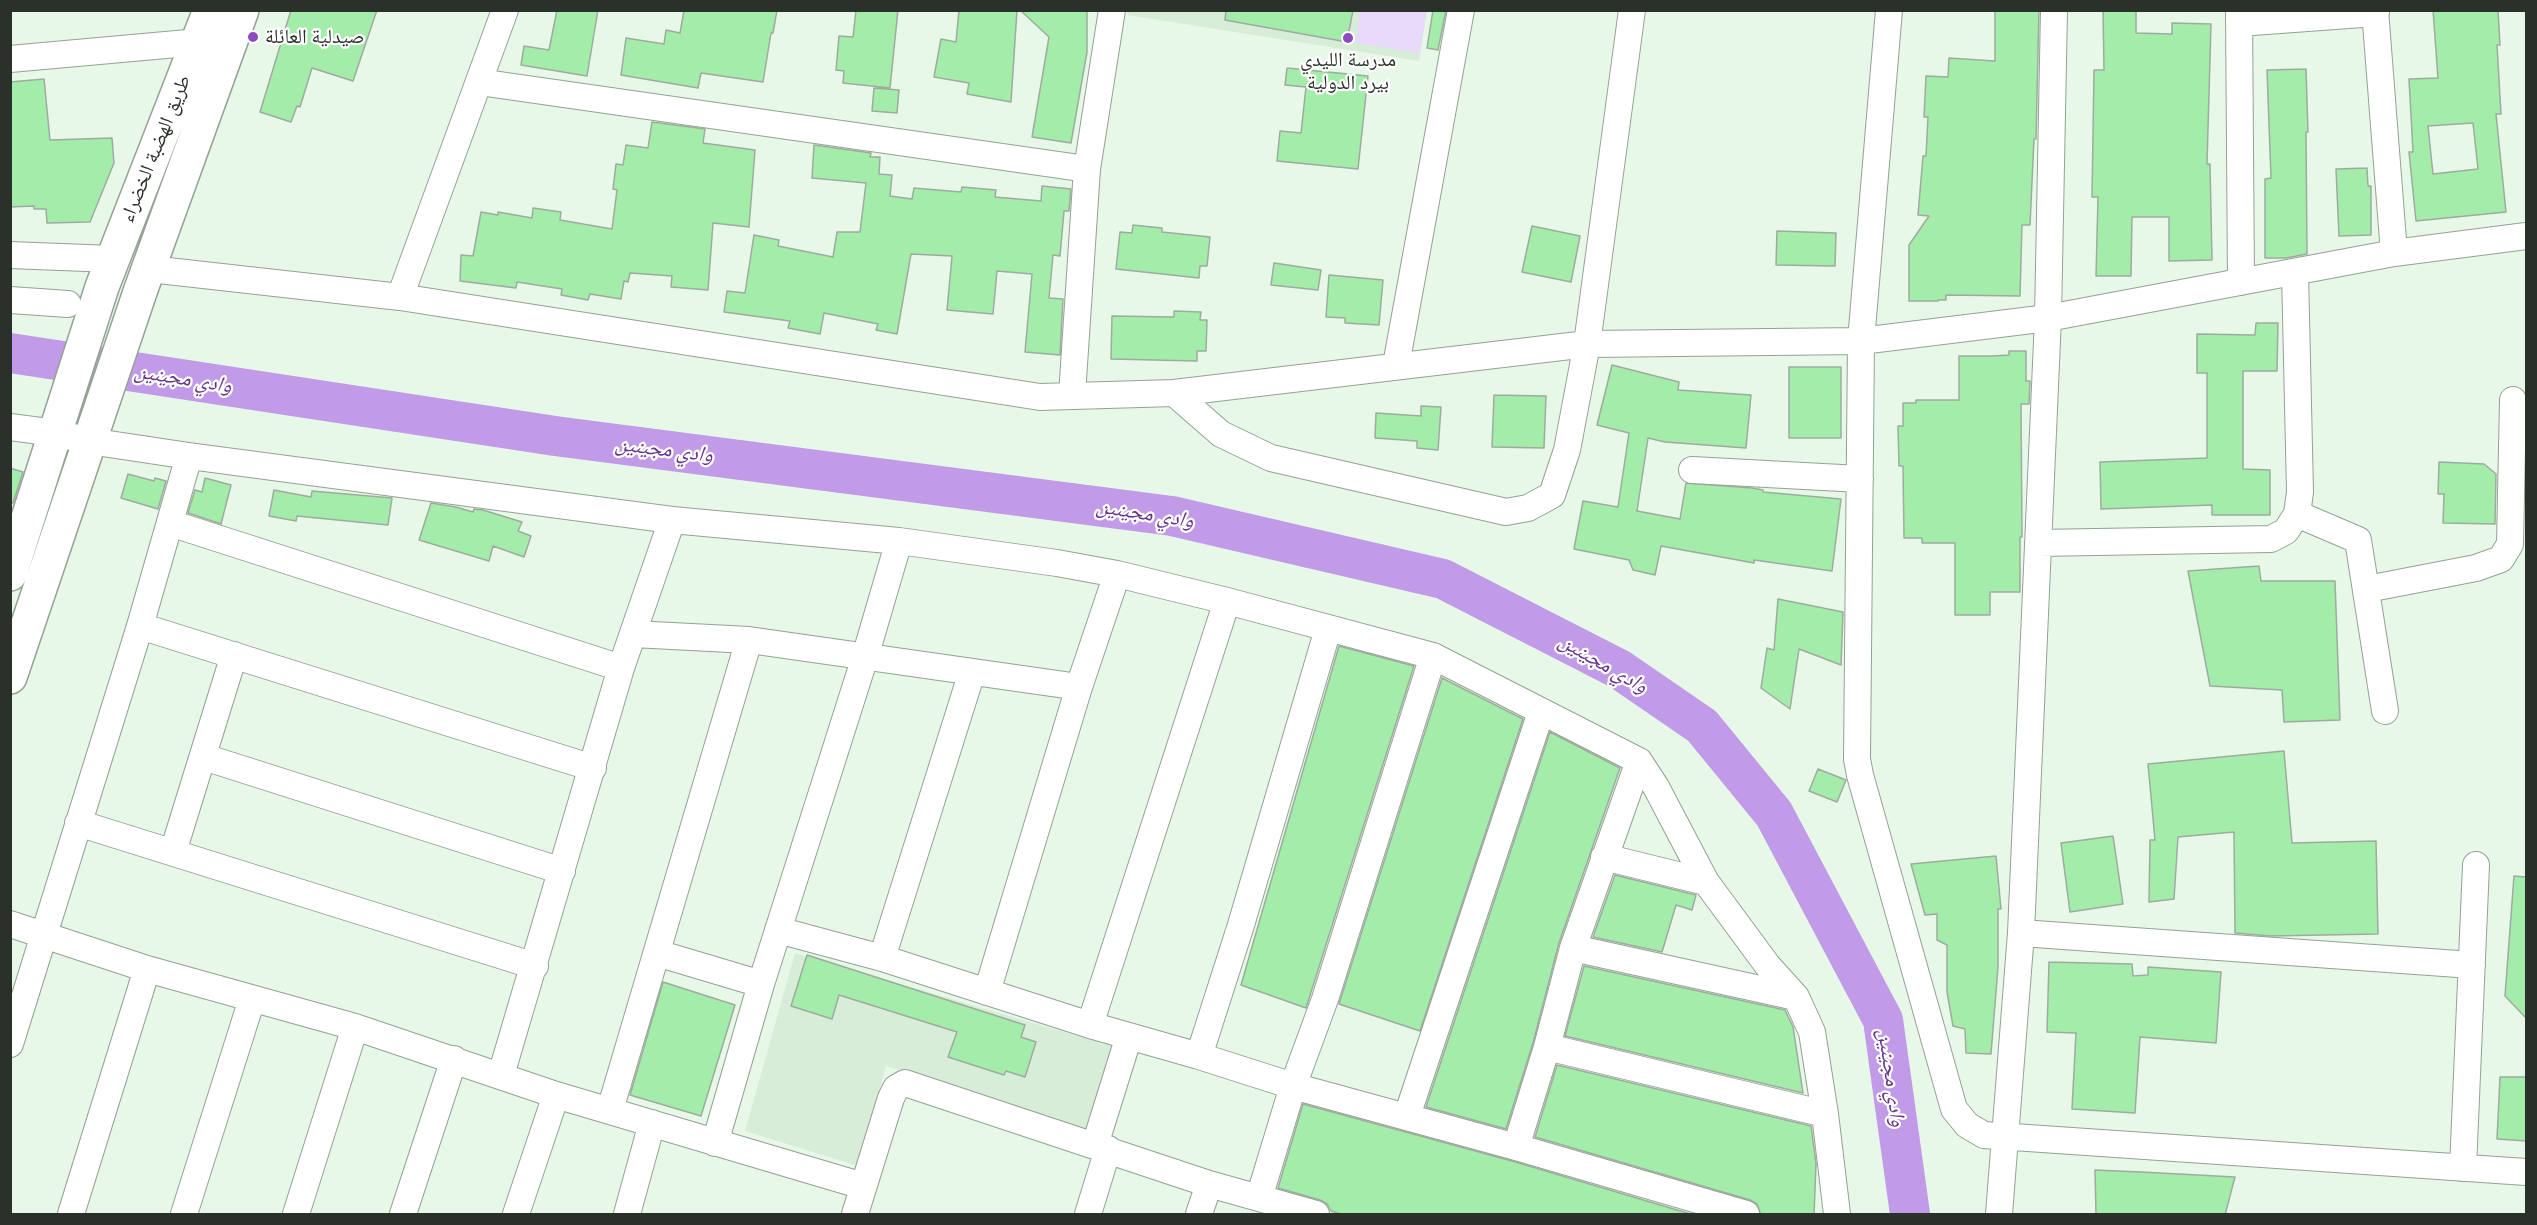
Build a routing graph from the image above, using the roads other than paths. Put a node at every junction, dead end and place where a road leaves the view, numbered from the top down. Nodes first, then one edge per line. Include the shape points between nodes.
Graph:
1 (210, 10) edge
2 (242, 10) edge
3 (505, 10) edge
4 (1112, 10) edge
5 (1461, 10) edge
6 (1632, 10) edge
7 (1889, 10) edge
8 (2054, 10) edge
9 (2375, 12) edge
10 (2239, 17) edge
11 (198, 42) junction
12 (10, 59) edge
13 (479, 82) junction
14 (1087, 169) junction
15 (2526, 236) edge
16 (2394, 253) junction
17 (10, 255) edge
18 (2295, 272) junction
19 (107, 273) junction
20 (146, 279) junction
21 (2241, 282) junction
22 (400, 297) junction
23 (10, 300) edge
24 (68, 304) dead end
25 (2048, 318) junction
26 (1862, 341) junction
27 (1587, 344) junction
28 (1396, 365) junction
29 (1174, 393) junction
30 (1072, 394) junction
31 (2513, 400) dead end
32 (58, 426) junction
33 (10, 427) edge
34 (91, 435) junction
35 (189, 456) junction
36 (1692, 470) dead end
37 (1860, 479) junction
38 (2297, 514) junction
39 (672, 520) junction
40 (170, 523) junction
41 (899, 541) junction
42 (2038, 543) junction
43 (10, 574) edge
44 (1117, 574) junction
45 (2367, 589) junction
46 (1227, 601) junction
47 (140, 626) junction
48 (1328, 629) junction
49 (633, 634) junction
50 (749, 640) junction
51 (234, 655) junction
52 (1433, 656) junction
53 (865, 657) junction
54 (621, 668) junction
55 (972, 672) junction
56 (10, 677) edge
57 (1079, 687) junction
58 (2385, 711) dead end
59 (1541, 712) junction
60 (204, 757) junction
61 (1639, 761) junction
62 (593, 768) junction
63 (78, 823) junction
64 (173, 852) junction
65 (1604, 857) junction
66 (2476, 865) dead end
67 (562, 871) junction
68 (1706, 882) junction
69 (10, 924) edge
70 (778, 930) junction
71 (2021, 933) junction
72 (45, 936) junction
73 (1574, 948) junction
74 (657, 953) junction
75 (882, 958) junction
76 (2472, 965) junction
77 (535, 966) junction
78 (147, 969) junction
79 (761, 984) junction
80 (987, 992) junction
81 (1796, 997) junction
82 (252, 999) junction
83 (1090, 1025) junction
84 (355, 1027) junction
85 (1129, 1036) junction
86 (10, 1044) edge
87 (1547, 1047) junction
88 (1199, 1056) junction
89 (454, 1059) junction
90 (501, 1075) junction
91 (1293, 1086) junction
92 (556, 1095) junction
93 (610, 1110) junction
94 (1825, 1114) junction
95 (1407, 1116) junction
96 (652, 1123) junction
97 (2005, 1136) junction
98 (715, 1143) junction
99 (1102, 1147) junction
100 (1516, 1147) junction
101 (2463, 1168) junction
102 (2526, 1172) edge
103 (1209, 1184) junction
104 (863, 1186) junction
105 (1259, 1198) junction
106 (1314, 1214) edge
107 (71, 1215) edge
108 (184, 1215) edge
109 (296, 1215) edge
110 (403, 1215) edge
111 (516, 1215) edge
112 (627, 1215) edge
113 (855, 1215) edge
114 (1088, 1215) edge
115 (1199, 1215) edge
116 (1746, 1215) edge
117 (1837, 1215) edge
118 (1999, 1215) edge

1 - 11 main road, طريق الهضبة الخضراء
2 - 20 main road, طريق الهضبة الخضراء
3 - 13 street
4 - 14 street
5 - 28 street
6 - 27 street
7 - 26 street
8 - 25 street
9 - 10 street
9 - 16 street
10 - 21 street
11 - 12 street
11 - 19 main road, طريق الهضبة الخضراء
13 - 14 street
13 - 22 street
14 - 30 street
15 - 16 street
16 - 18 street
17 - 19 street
18 - 21 street
18 - 38 street via 2300,492
19 - 32 main road, طريق الهضبة الخضراء
20 - 22 street
20 - 34 main road, طريق الهضبة الخضراء
21 - 25 street
22 - 30 street via 1040,397
23 - 24 street
25 - 26 street
25 - 42 street
26 - 27 street
26 - 37 street
27 - 28 street
27 - 29 street via 1567,450 1552,495 1528,508 1506,512 1271,458 1221,434
28 - 29 street
29 - 30 street
31 - 45 street via 2510,544 2501,559 2476,568
32 - 33 street
32 - 34 street
32 - 43 main road, طريق الهضبة الخضراء
34 - 35 street
34 - 56 main road, طريق الهضبة الخضراء
35 - 39 street
35 - 40 street
36 - 37 street
37 - 97 street via 1860,775 1954,1109 1967,1125 1984,1135
38 - 42 street via 2286,531 2271,539
38 - 45 street via 2358,540
39 - 41 street
39 - 49 street
40 - 47 street
40 - 54 street
41 - 44 street
41 - 53 street
42 - 71 street
44 - 46 street
44 - 57 street
45 - 58 street
46 - 48 street
46 - 83 street
47 - 51 street
47 - 63 street
48 - 52 street
48 - 88 street
49 - 50 street
49 - 54 street
50 - 53 street
50 - 74 street
51 - 60 street
51 - 62 street
52 - 59 street
52 - 91 street via 1325,999
53 - 55 street
53 - 70 street
54 - 62 street
55 - 57 street
55 - 75 street
57 - 80 street
59 - 61 street
59 - 95 street
60 - 64 street
60 - 67 street
61 - 65 street
61 - 68 street
62 - 67 street
63 - 64 street
63 - 72 street
64 - 77 street
65 - 68 street
65 - 73 street
66 - 76 street
67 - 77 street
68 - 81 street
69 - 72 street
70 - 75 street
70 - 79 street
71 - 76 street
71 - 97 street
72 - 78 street
72 - 86 street
73 - 81 street
73 - 87 street
74 - 79 street
74 - 93 street
75 - 80 street
76 - 101 street
77 - 90 street
78 - 82 street
78 - 107 street
79 - 98 street
80 - 83 street
81 - 94 street via 1812,1032
82 - 84 street
82 - 108 street
83 - 85 street
84 - 89 street
84 - 109 street
85 - 88 street
85 - 99 street
87 - 94 street
87 - 100 street
88 - 91 street
89 - 90 street
89 - 110 street
90 - 92 street
91 - 95 street
91 - 105 street
92 - 93 street
92 - 111 street
93 - 96 street
94 - 117 street
95 - 100 street
96 - 98 street
96 - 112 street
97 - 101 street
97 - 118 street
98 - 104 street
99 - 103 street
99 - 104 street via 905,1083 896,1088 891,1098
99 - 114 street
100 - 116 street
101 - 102 street
103 - 105 street
103 - 115 street
104 - 113 street
105 - 106 street

